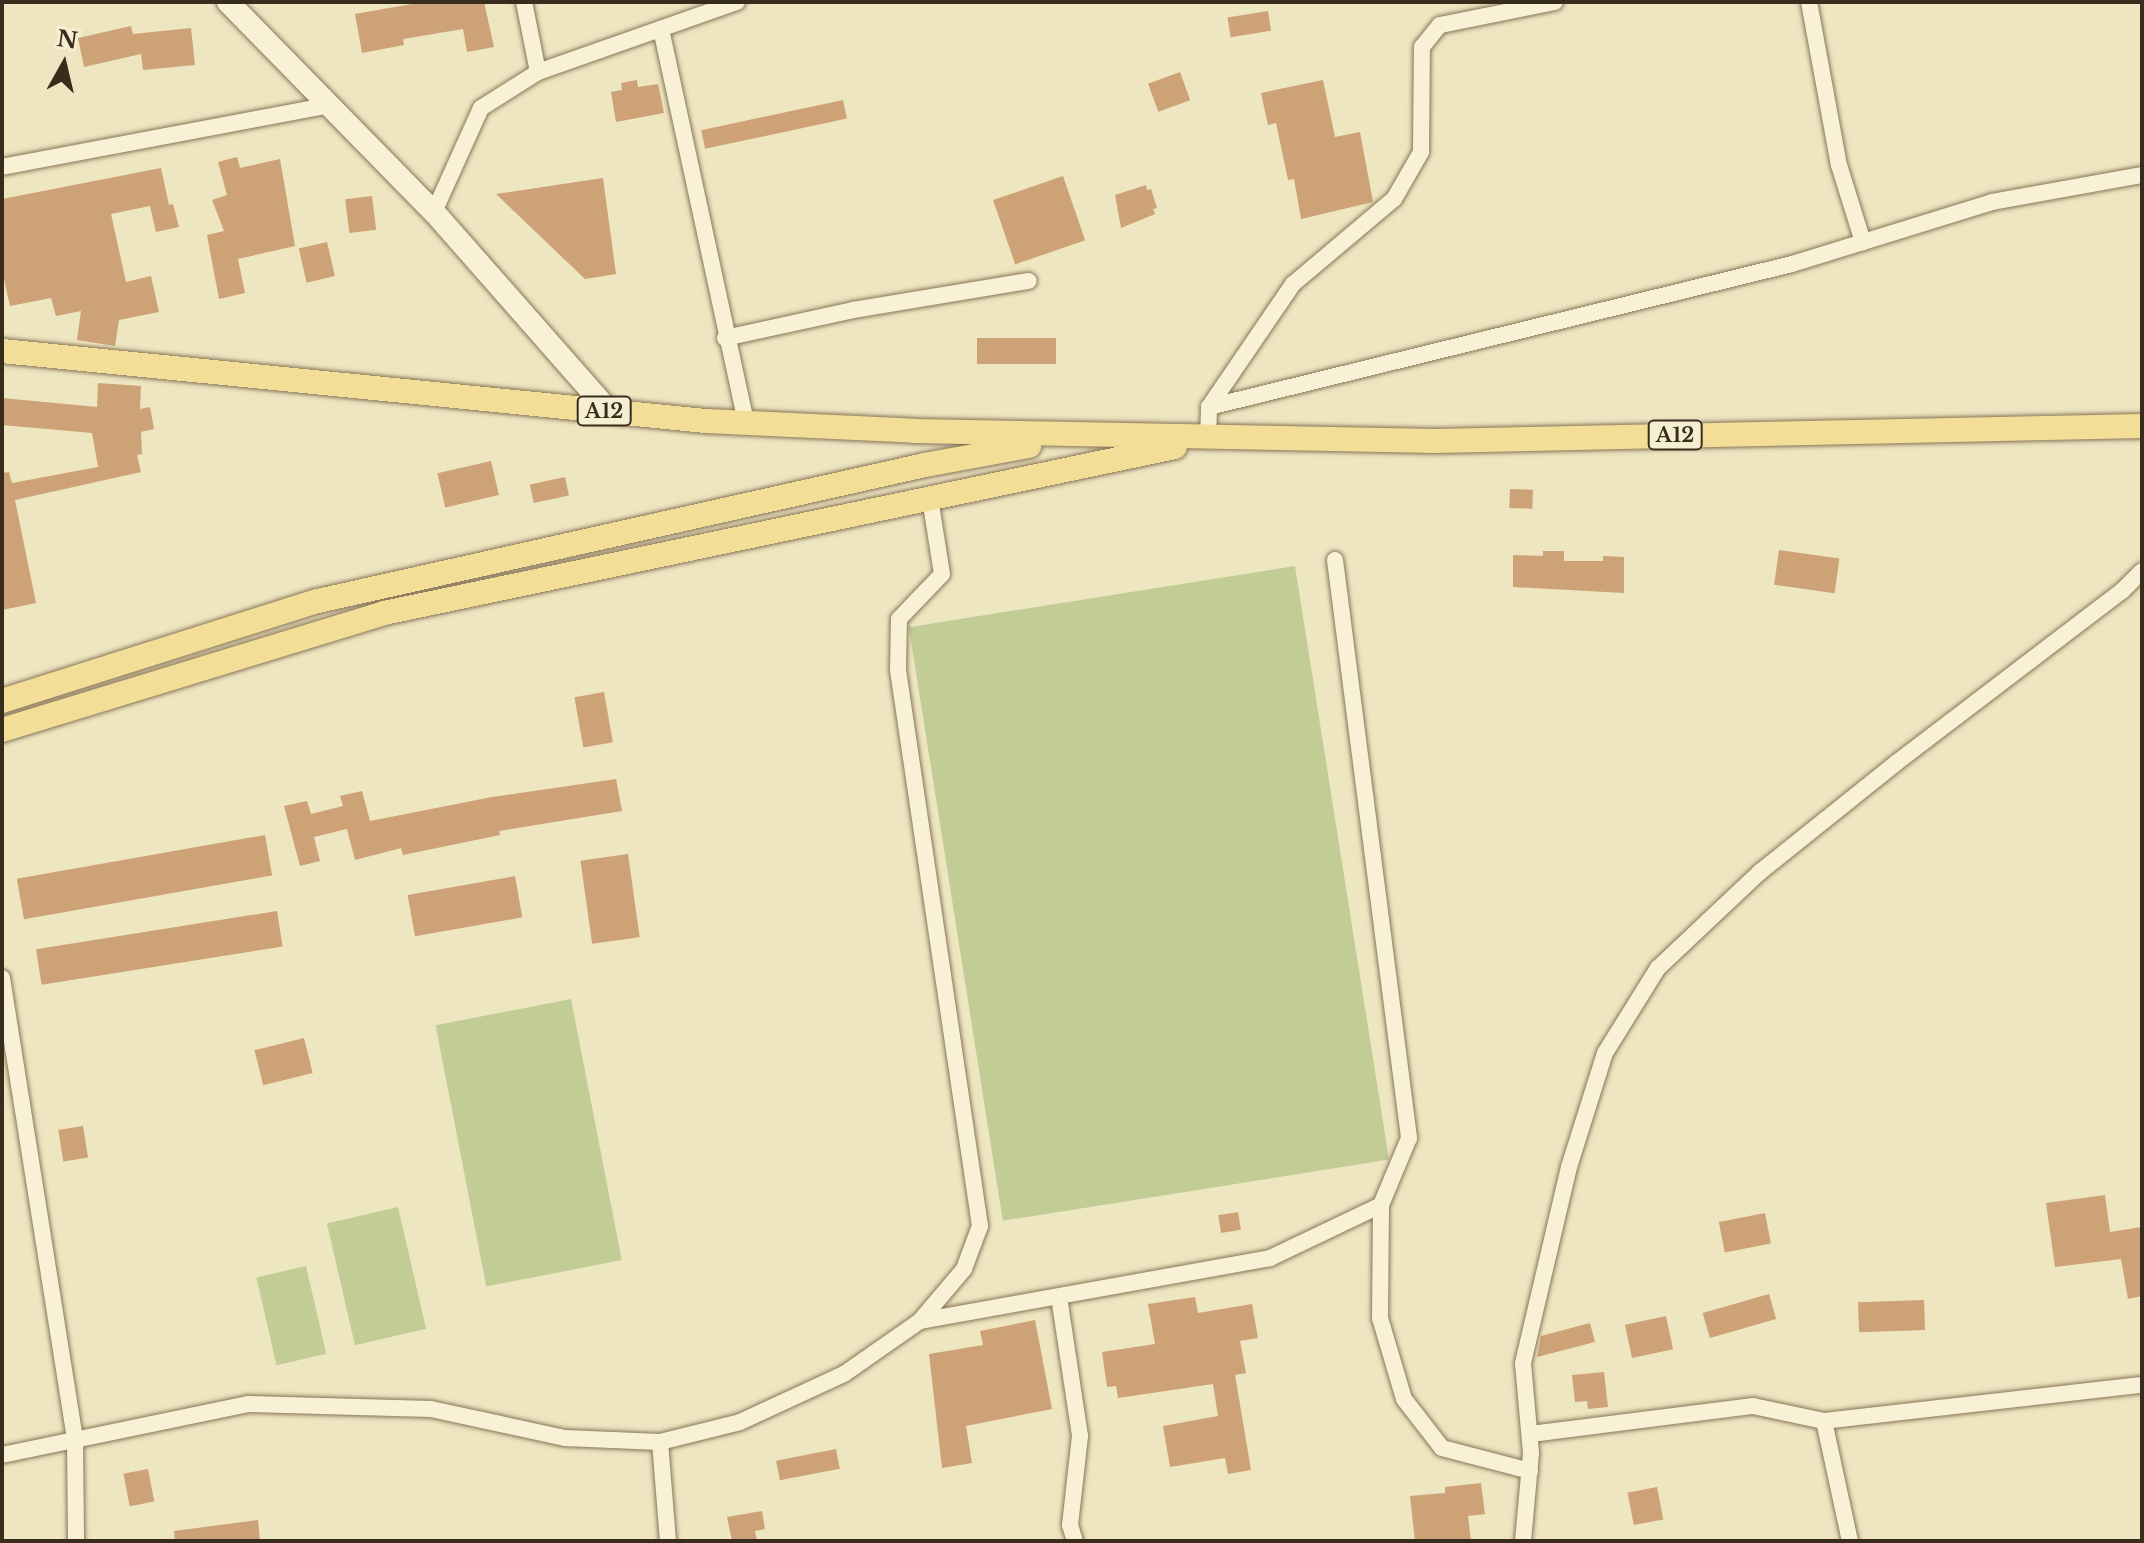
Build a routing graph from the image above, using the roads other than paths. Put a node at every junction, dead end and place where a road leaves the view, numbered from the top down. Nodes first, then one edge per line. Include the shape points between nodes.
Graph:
1 (228, 2) edge
2 (524, 2) edge
3 (737, 2) edge
4 (1555, 2) edge
5 (1809, 2) edge
6 (661, 29) junction
7 (538, 72) junction
8 (331, 105) junction
9 (2, 167) edge
10 (2142, 175) edge
11 (434, 212) junction
12 (1863, 242) junction
13 (1029, 281) dead end
14 (725, 338) junction
15 (2, 351) edge
16 (1209, 407) junction
17 (610, 412) junction
18 (746, 423) junction
19 (2142, 426) edge
20 (915, 431) junction
21 (1094, 437) junction
22 (1208, 439) junction
23 (925, 465) junction
24 (930, 498) junction
25 (1335, 560) dead end
26 (2142, 571) edge
27 (2, 701) edge
28 (2, 730) edge
29 (2, 978) edge
30 (1381, 1205) junction
31 (1059, 1297) junction
32 (920, 1321) junction
33 (2142, 1385) edge
34 (1824, 1421) junction
35 (1531, 1434) junction
36 (75, 1441) junction
37 (660, 1442) junction
38 (2, 1455) edge
39 (1530, 1471) junction
40 (76, 1541) edge
41 (668, 1541) edge
42 (1075, 1541) edge
43 (1523, 1541) edge
44 (1850, 1541) edge

1 - 8 street
2 - 7 street
3 - 6 street
4 - 16 street via 1440,25 1422,47 1421,152 1394,199 1293,284
5 - 12 street via 1839,165
6 - 7 street
6 - 14 street
7 - 11 street via 481,108
8 - 9 street
8 - 11 street
10 - 12 street via 1992,202
11 - 17 street
12 - 16 street
13 - 14 street
14 - 18 street
15 - 17 main road, A12
16 - 22 street
17 - 18 main road, A12
18 - 20 main road, A12
19 - 22 main road, A12 via 1435,441
20 - 21 main road, A12
20 - 23 main road via 922,440
21 - 22 main road, A12
21 - 23 main road
22 - 24 main road
23 - 24 main road
23 - 27 main road via 318,601
24 - 28 main road via 384,613
24 - 32 street via 942,574 899,619 898,670 980,1226 964,1269
25 - 30 street via 1409,1138
26 - 35 street via 1760,872 1658,968 1605,1053 1569,1167 1523,1363
29 - 36 street
30 - 31 street via 1270,1258
30 - 39 street via 1380,1318 1404,1399 1442,1448
31 - 32 street
31 - 42 street via 1080,1436 1070,1525
32 - 37 street via 844,1374 753,1416
33 - 34 street
34 - 35 street via 1753,1406
34 - 44 street
35 - 39 street
36 - 37 street via 249,1404 431,1409 565,1438
36 - 38 street
36 - 40 street
37 - 41 street
39 - 43 street

